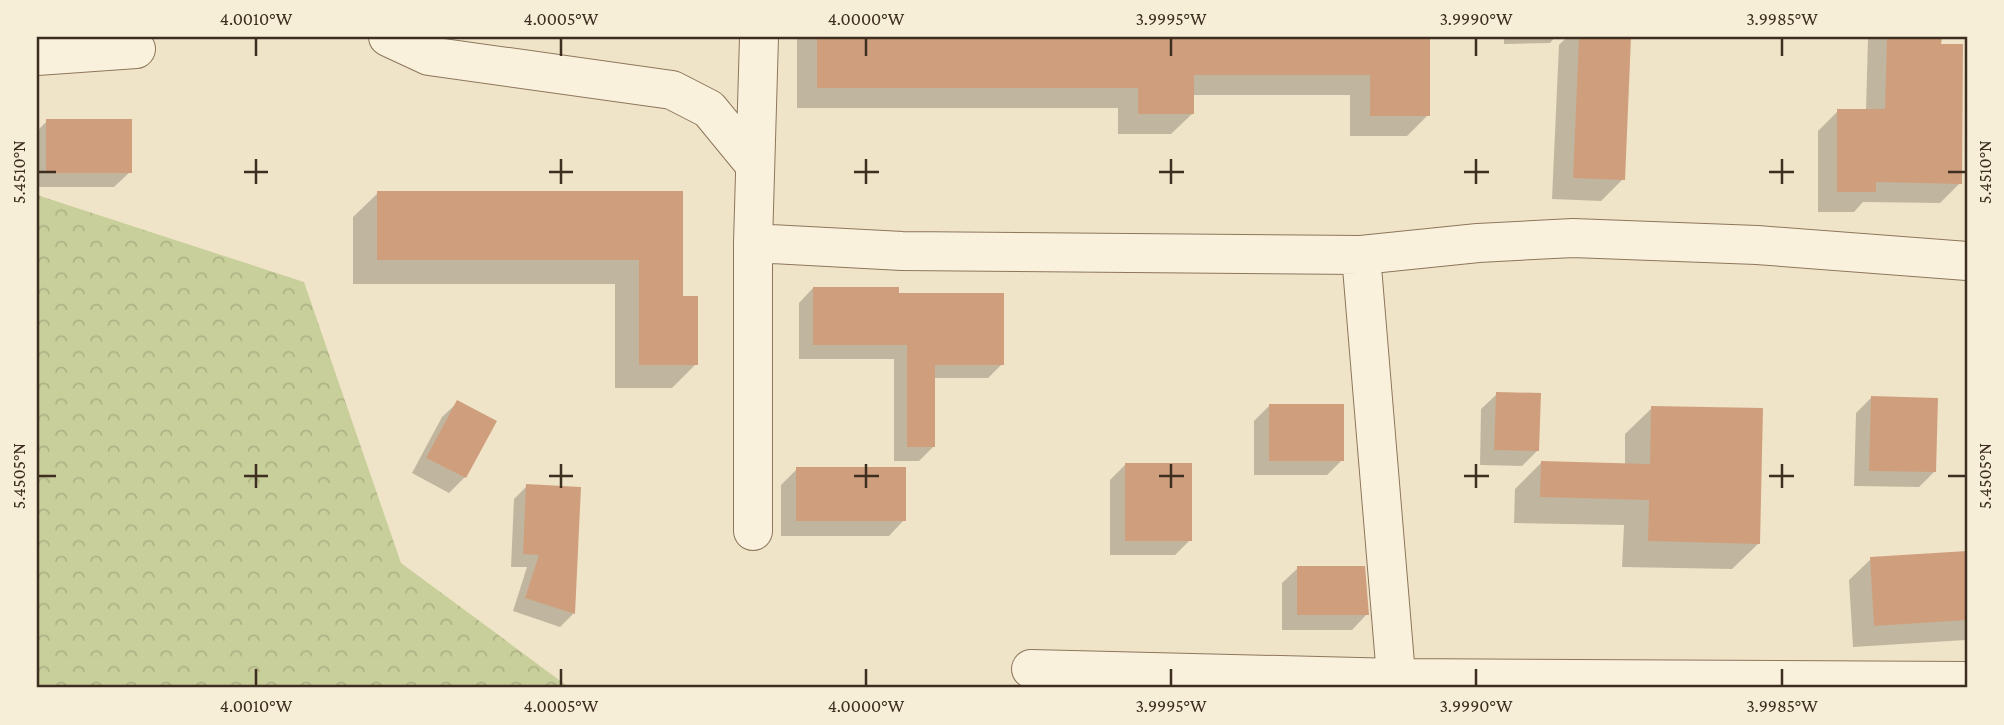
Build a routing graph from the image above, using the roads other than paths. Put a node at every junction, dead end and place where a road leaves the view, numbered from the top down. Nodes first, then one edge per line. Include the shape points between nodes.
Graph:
1 (388, 37) edge
2 (759, 37) edge
3 (136, 48) dead end
4 (37, 56) edge
5 (755, 165) junction
6 (753, 243) junction
7 (1361, 255) junction
8 (1967, 261) edge
9 (753, 531) dead end
10 (1031, 669) dead end
11 (1967, 681) edge
12 (1398, 683) edge

1 - 5 street via 429,56 672,90 709,109
2 - 5 street
3 - 4 street
5 - 6 street
6 - 7 street via 902,251
6 - 9 street
7 - 8 street via 1573,238 1757,245
7 - 12 street
10 - 12 street
11 - 12 street

